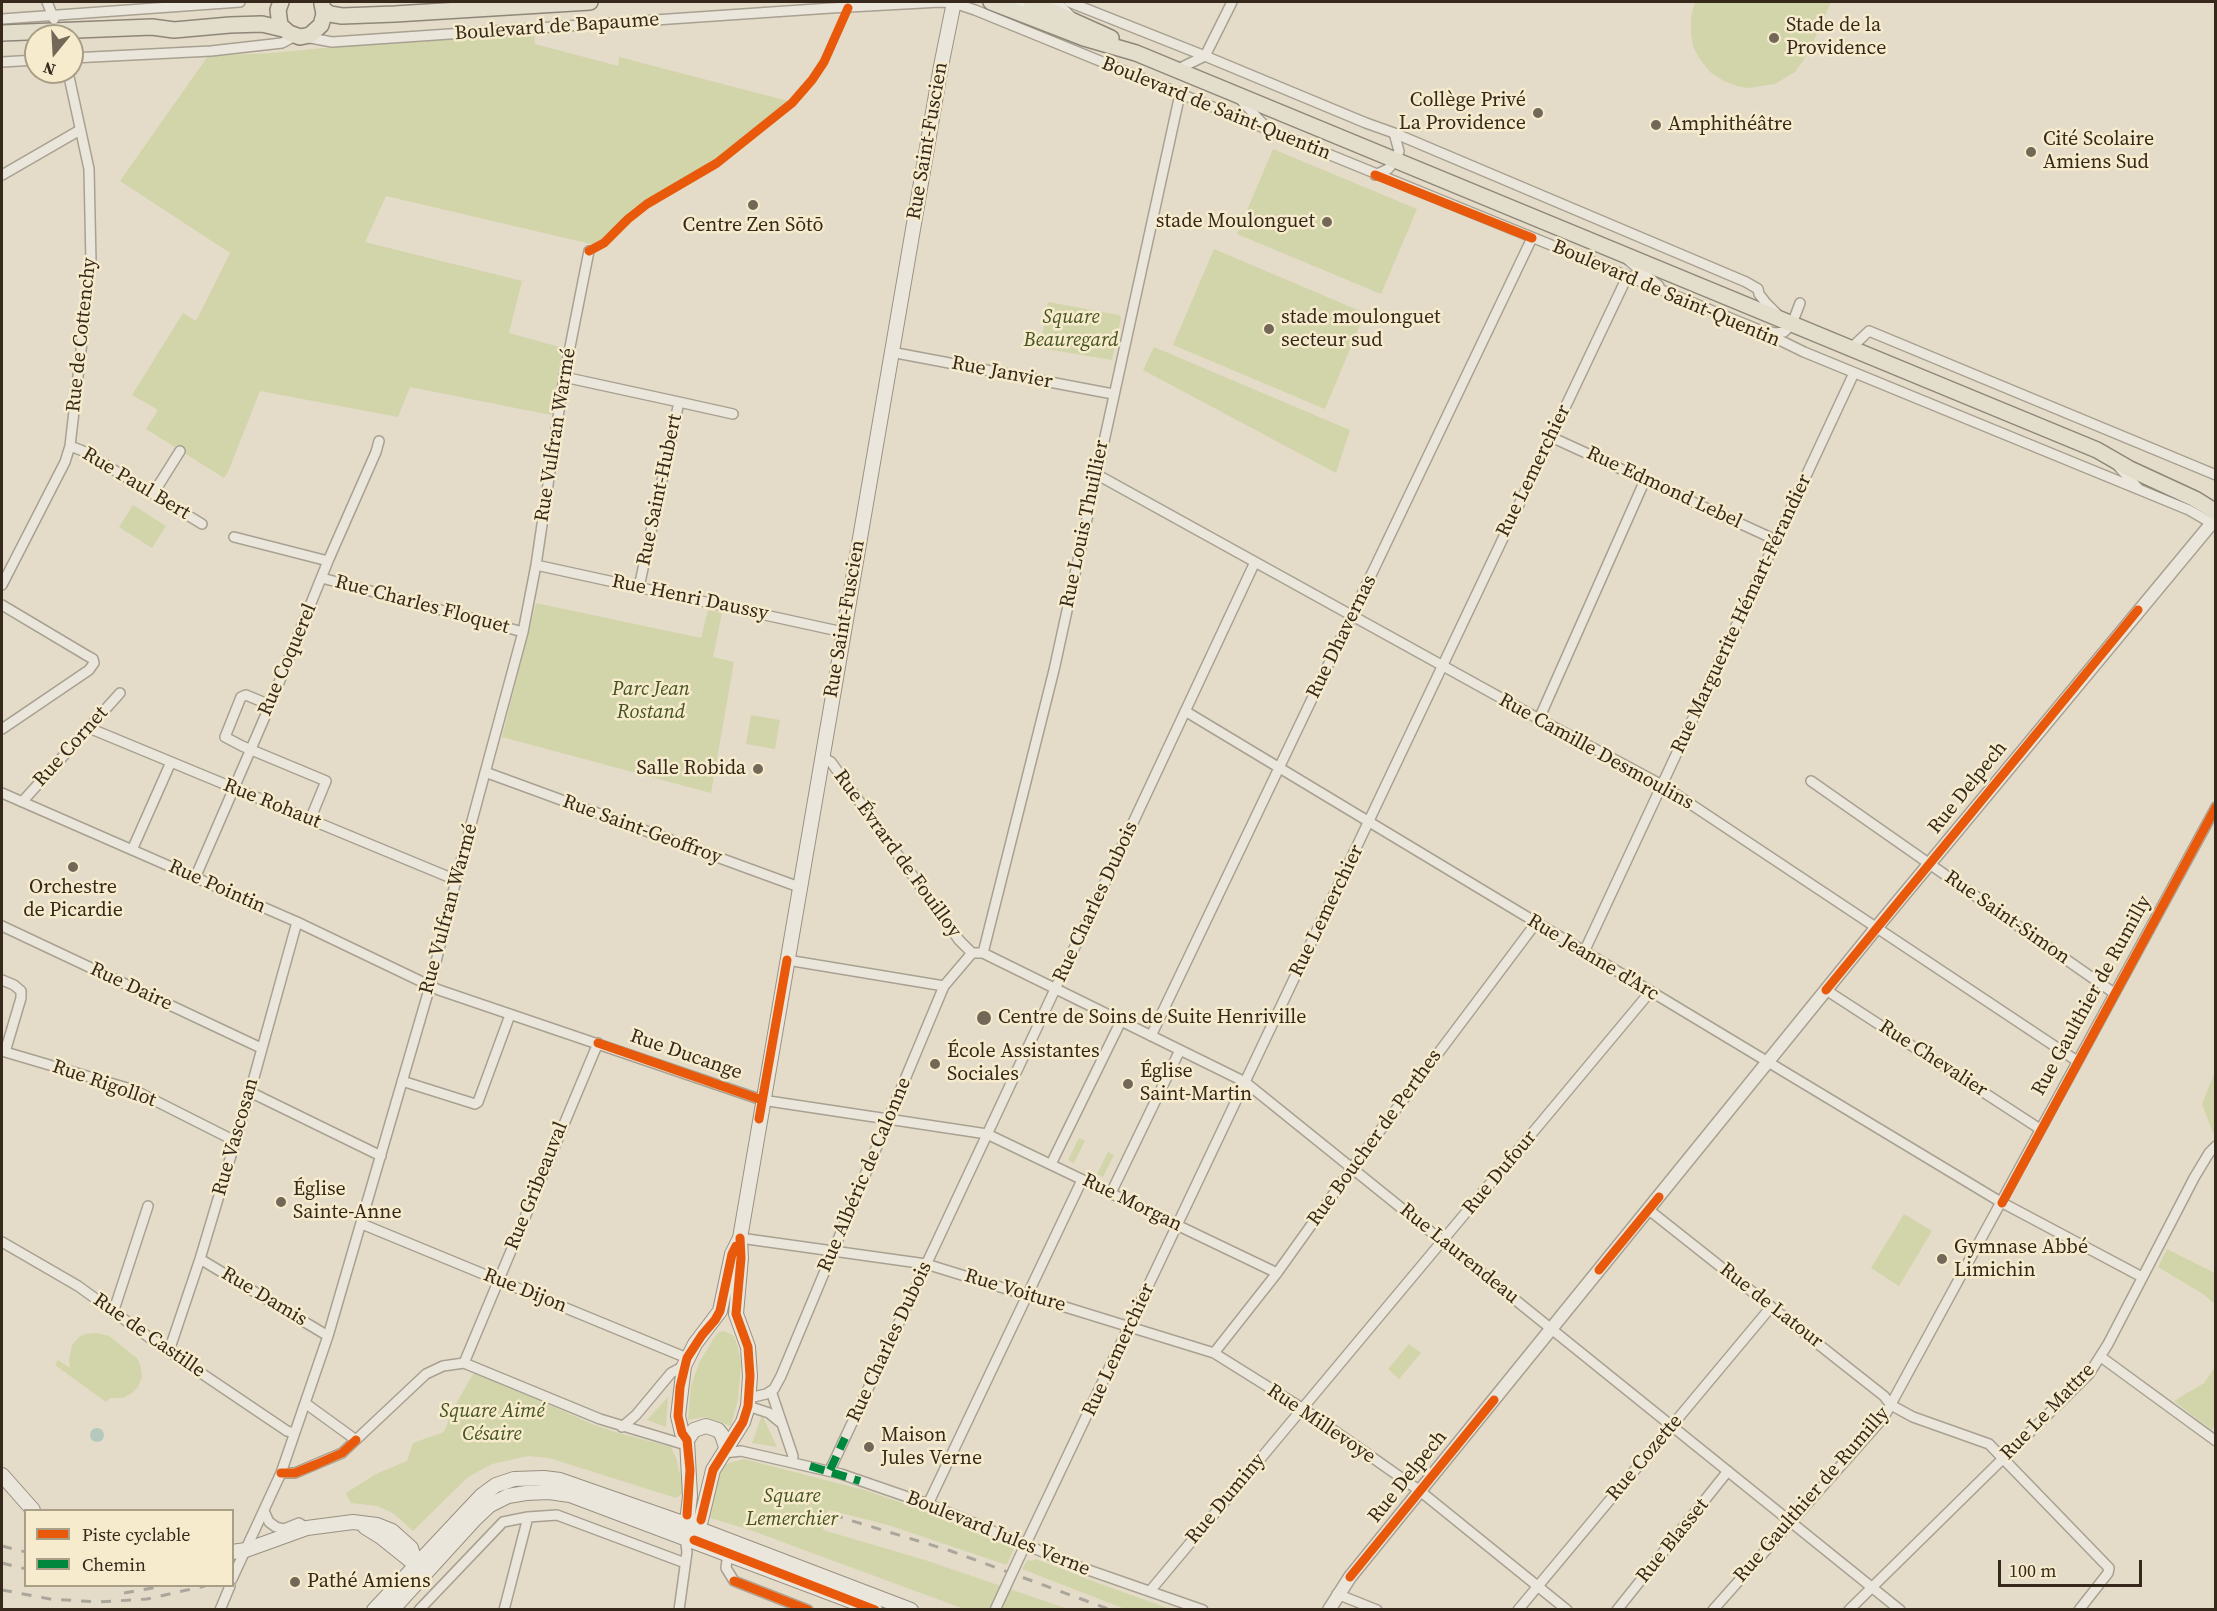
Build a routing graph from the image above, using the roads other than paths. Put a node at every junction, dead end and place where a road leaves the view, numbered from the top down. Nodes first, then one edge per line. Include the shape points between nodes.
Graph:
1 (47, 2) edge
2 (240, 2) edge
3 (590, 2) edge
4 (837, 2) edge
5 (954, 2) edge
6 (991, 2) edge
7 (1012, 2) edge
8 (1031, 2) edge
9 (1053, 2) edge
10 (1069, 2) edge
11 (1232, 2) edge
12 (280, 4) edge
13 (322, 6) edge
14 (848, 8) junction
15 (395, 14) junction
16 (2, 19) edge
17 (1070, 20) junction
18 (36, 24) edge
19 (56, 24) edge
20 (79, 24) edge
21 (230, 25) junction
22 (84, 27) edge
23 (319, 28) junction
24 (174, 30) junction
25 (24, 31) edge
26 (2, 33) edge
27 (294, 34) junction
28 (84, 38) edge
29 (24, 41) edge
30 (2, 42) edge
31 (1136, 53) junction
32 (1205, 56) junction
33 (84, 57) edge
34 (24, 61) edge
35 (2, 62) edge
36 (1176, 70) junction
37 (70, 84) edge
38 (1180, 94) junction
39 (1237, 95) junction
40 (80, 130) junction
41 (1271, 132) junction
42 (1394, 133) junction
43 (1396, 160) junction
44 (2, 175) edge
45 (1375, 175) junction
46 (1532, 238) junction
47 (589, 251) dead end
48 (1620, 253) junction
49 (1627, 277) junction
50 (1669, 293) junction
51 (1800, 303) dead end
52 (1788, 322) junction
53 (1757, 329) junction
54 (1851, 348) junction
55 (891, 352) junction
56 (1854, 373) junction
57 (564, 377) junction
58 (1113, 394) junction
59 (679, 402) junction
60 (733, 414) dead end
61 (1551, 436) junction
62 (379, 441) dead end
63 (70, 446) junction
64 (2097, 450) junction
65 (180, 451) dead end
66 (2112, 458) junction
67 (1096, 474) junction
68 (2216, 475) edge
69 (1645, 480) junction
70 (2143, 492) junction
71 (153, 494) junction
72 (2216, 499) edge
73 (2214, 519) edge
74 (202, 524) dead end
75 (234, 537) dead end
76 (1776, 540) junction
77 (328, 561) junction
78 (1256, 562) junction
79 (536, 565) junction
80 (322, 578) junction
81 (2, 585) edge
82 (639, 587) junction
83 (2, 605) edge
84 (1353, 615) junction
85 (523, 632) junction
86 (843, 632) junction
87 (1442, 665) junction
88 (120, 693) dead end
89 (270, 705) junction
90 (1185, 711) junction
91 (1539, 719) junction
92 (89, 728) junction
93 (2, 729) edge
94 (249, 749) junction
95 (822, 757) junction
96 (171, 762) junction
97 (1279, 768) junction
98 (485, 772) junction
99 (1811, 781) dead end
100 (1662, 785) junction
101 (234, 788) junction
102 (2, 793) edge
103 (22, 802) junction
104 (2216, 807) edge
105 (309, 820) junction
106 (1369, 822) junction
107 (132, 850) junction
108 (1929, 864) junction
109 (195, 878) junction
110 (456, 880) junction
111 (799, 887) junction
112 (297, 922) junction
113 (1536, 923) junction
114 (2, 926) edge
115 (1877, 927) junction
116 (1584, 952) junction
117 (972, 953) junction
118 (983, 953) junction
119 (787, 960) junction
120 (2, 980) edge
121 (430, 986) junction
122 (944, 986) junction
123 (1055, 988) junction
124 (1826, 990) junction
125 (1650, 992) junction
126 (2114, 993) junction
127 (510, 1014) junction
128 (1121, 1021) junction
129 (1151, 1036) junction
130 (598, 1043) junction
131 (261, 1048) junction
132 (1180, 1050) junction
133 (3, 1052) edge
134 (2078, 1061) junction
135 (1767, 1063) junction
136 (402, 1080) junction
137 (1245, 1082) junction
138 (250, 1092) junction
139 (762, 1100) junction
140 (889, 1119) junction
141 (2040, 1129) junction
142 (987, 1134) junction
143 (235, 1141) junction
144 (2216, 1146) edge
145 (381, 1156) junction
146 (1051, 1164) junction
147 (1352, 1168) junction
148 (1083, 1180) junction
149 (1112, 1193) junction
150 (2002, 1203) junction
151 (148, 1206) dead end
152 (1649, 1210) junction
153 (362, 1224) junction
154 (1178, 1225) junction
155 (740, 1238) junction
156 (2, 1242) edge
157 (1443, 1242) junction
158 (833, 1251) junction
159 (200, 1259) junction
160 (926, 1264) junction
161 (1277, 1273) junction
162 (2142, 1278) junction
163 (498, 1281) junction
164 (1028, 1296) junction
165 (729, 1302) junction
166 (1772, 1307) junction
167 (113, 1313) junction
168 (715, 1320) junction
169 (739, 1326) junction
170 (1130, 1327) junction
171 (1552, 1329) junction
172 (328, 1336) junction
173 (169, 1351) junction
174 (1214, 1353) junction
175 (2101, 1357) junction
176 (686, 1362) junction
177 (464, 1363) junction
178 (771, 1391) junction
179 (748, 1402) junction
180 (305, 1403) junction
181 (1891, 1405) junction
182 (1302, 1408) junction
183 (782, 1424) junction
184 (1672, 1426) junction
185 (622, 1427) junction
186 (294, 1433) junction
187 (356, 1440) junction
188 (2216, 1441) edge
189 (687, 1447) junction
190 (722, 1454) junction
191 (2003, 1459) junction
192 (792, 1462) junction
193 (830, 1470) junction
194 (1728, 1471) junction
195 (281, 1473) junction
196 (2, 1475) edge
197 (1420, 1491) junction
198 (928, 1504) junction
199 (32, 1509) edge
200 (264, 1511) junction
201 (528, 1517) junction
202 (1791, 1521) junction
203 (307, 1528) junction
204 (690, 1536) junction
205 (1025, 1545) junction
206 (239, 1551) edge
207 (731, 1555) junction
208 (685, 1563) junction
209 (420, 1569) junction
210 (234, 1571) edge
211 (1538, 1586) junction
212 (230, 1587) edge
213 (1872, 1587) junction
214 (1150, 1591) junction
215 (1337, 1594) junction
216 (220, 1610) edge
217 (375, 1610) edge
218 (392, 1610) edge
219 (419, 1610) edge
220 (504, 1610) edge
221 (679, 1610) edge
222 (808, 1610) edge
223 (875, 1610) edge
224 (911, 1610) edge
225 (995, 1610) edge
226 (1203, 1610) edge
227 (1329, 1610) edge
228 (1377, 1610) edge
229 (1518, 1610) edge
230 (1567, 1610) edge
231 (1617, 1610) edge
232 (1713, 1610) edge
233 (1849, 1610) edge
234 (1900, 1610) edge
235 (2079, 1610) edge

1 - 19 street
2 - 20 street, Boulevard de Bapaume
3 - 15 main road, Boulevard de Bapaume
4 - 14 street
5 - 14 street, Boulevard de Bapaume
5 - 38 street, Boulevard de Saint-Quentin
5 - 55 main road, Rue Saint-Fuscien
6 - 31 main road, Boulevard de Saint-Quentin via 1084,38
7 - 17 main road
8 - 17 main road, Boulevard de Saint-Quentin
9 - 17 main road
10 - 32 street, Boulevard de Saint-Quentin
11 - 32 street
12 - 21 main road, Boulevard de Bapaume
12 - 27 main road via 279,20
13 - 15 main road, Boulevard de Bapaume via 330,14 342,16
13 - 23 main road via 324,18
14 - 27 street, Boulevard de Bapaume via 332,42
15 - 23 main road, Boulevard de Bapaume
16 - 18 street, Boulevard de Bapaume
17 - 31 main road, Boulevard de Saint-Quentin via 1121,42
21 - 24 main road, Boulevard de Bapaume
21 - 27 main road, Boulevard de Bapaume via 262,24
22 - 24 main road, Boulevard de Bapaume
23 - 27 main road
24 - 28 main road, Boulevard de Bapaume
25 - 26 main road, Boulevard de Bapaume
27 - 33 street, Boulevard de Bapaume via 282,43 212,51
29 - 30 main road
31 - 36 main road, Boulevard de Saint-Quentin
32 - 36 street
32 - 42 street, Boulevard de Saint-Quentin
34 - 35 street
36 - 39 main road, Boulevard de Saint-Quentin
37 - 40 street, Rue de Cottenchy
38 - 41 street, Boulevard de Saint-Quentin
38 - 58 street, Rue Louis Thuillier
39 - 41 street
39 - 43 main road, Boulevard de Saint-Quentin
40 - 44 street
40 - 63 street, Rue de Cottenchy via 89,169 91,263
41 - 45 street, Boulevard de Saint-Quentin
42 - 43 street via 1399,151
42 - 52 street, Boulevard de Saint-Quentin via 1746,282 1758,289 1766,303
43 - 45 street
43 - 48 main road, Boulevard de Saint-Quentin
45 - 46 street, Boulevard de Saint-Quentin
46 - 49 street, Boulevard de Saint-Quentin
46 - 84 street, Rue Dhavernas
47 - 57 street, Rue Vulfran Warmé
48 - 50 street
48 - 52 main road, Boulevard de Saint-Quentin
49 - 50 street, Boulevard de Saint-Quentin
49 - 61 street, Rue Lemerchier
50 - 53 street, Boulevard de Saint-Quentin
51 - 52 street
52 - 53 street via 1784,332
52 - 54 main road, Boulevard de Saint-Quentin
53 - 56 street, Boulevard de Saint-Quentin
54 - 64 main road, Boulevard de Saint-Quentin
54 - 68 street via 1869,332
55 - 58 street, Rue Janvier
55 - 86 main road, Rue Saint-Fuscien
56 - 70 street, Boulevard de Saint-Quentin
56 - 76 street, Rue Marguerite Hémart-Férandier
57 - 59 street, Rue Saint-Hubert
57 - 79 street, Rue Vulfran Warmé
58 - 67 street, Rue Louis Thuillier
59 - 60 street
59 - 82 street, Rue Saint-Hubert
61 - 69 street, Rue Edmond Lebel
61 - 87 street, Rue Lemerchier
62 - 77 street, Rue Coquerel
63 - 71 street, Rue Paul Bert
63 - 81 street, Rue de Cottenchy
64 - 66 main road, Boulevard de Saint-Quentin
64 - 72 main road, Boulevard de Saint-Quentin via 2120,455
65 - 71 street
66 - 70 street, Boulevard de Saint-Quentin
66 - 73 main road, Boulevard de Saint-Quentin via 2195,499
67 - 78 street, Rue Camille Desmoulins
67 - 118 street, Rue Louis Thuillier via 1034,756
69 - 76 street, Rue Edmond Lebel
69 - 91 street
70 - 73 street, Boulevard de Saint-Quentin
71 - 74 street, Rue Paul Bert
73 - 108 street, Rue Delpech
75 - 77 street
76 - 100 street, Rue Marguerite Hémart-Férandier
77 - 80 street, Rue Coquerel
78 - 84 street, Rue Camille Desmoulins
78 - 90 street, Rue Charles Dubois
79 - 82 street, Rue Henri Daussy
79 - 85 street, Rue Vulfran Warmé
80 - 85 street, Rue Charles Floquet
80 - 89 street, Rue Coquerel
82 - 86 street, Rue Henri Daussy
83 - 93 street via 94,663
84 - 87 street, Rue Camille Desmoulins
84 - 97 street, Rue Dhavernas
85 - 98 street, Rue Vulfran Warmé
86 - 95 main road, Rue Saint-Fuscien
87 - 91 street, Rue Camille Desmoulins
87 - 106 street, Rue Lemerchier
88 - 92 street, Rue Cornet
89 - 94 street, Rue Coquerel
89 - 94 street via 246,695 241,697 225,737
90 - 97 street, Rue Jeanne d'Arc
90 - 123 street, Rue Charles Dubois
91 - 100 street, Rue Camille Desmoulins
92 - 96 street, Rue Rohaut
92 - 103 street, Rue Cornet
94 - 101 street, Rue Coquerel
94 - 105 street via 326,780
95 - 111 main road, Rue Saint-Fuscien
95 - 117 street, Rue Évrard de Fouilloy via 831,762
96 - 101 street, Rue Rohaut
96 - 107 street
97 - 106 street, Rue Jeanne d'Arc
97 - 129 street, Rue Dhavernas
98 - 110 street, Rue Vulfran Warmé
98 - 111 street, Rue Saint-Geoffroy
99 - 108 street, Rue Saint-Simon
100 - 115 street, Rue Camille Desmoulins
100 - 116 street, Rue Marguerite Hémart-Férandier
101 - 105 street, Rue Rohaut
101 - 109 street, Rue Coquerel
102 - 103 street, Rue Pointin
103 - 107 street, Rue Pointin
104 - 126 street, Rue Gaulthier de Rumilly
105 - 110 street, Rue Rohaut
106 - 113 street, Rue Jeanne d'Arc
106 - 137 street, Rue Lemerchier
107 - 109 street, Rue Pointin
108 - 115 street, Rue Delpech
108 - 126 street, Rue Saint-Simon
109 - 112 street, Rue Pointin
110 - 121 street, Rue Vulfran Warmé
111 - 119 main road, Rue Saint-Fuscien
112 - 121 street, Rue Pointin
112 - 131 street, Rue Vascosan
113 - 116 street, Rue Jeanne d'Arc
113 - 147 street, Rue Boucher de Perthes
114 - 131 street, Rue Daire
115 - 124 street, Rue Delpech
115 - 134 street, Rue Camille Desmoulins
116 - 125 street, Rue Jeanne d'Arc
117 - 118 street
117 - 122 street, Rue Albéric de Calonne
118 - 123 street, Rue Laurendeau
119 - 122 street
119 - 139 main road, Rue Saint-Fuscien
120 - 133 street via 21,991
121 - 127 street, Rue Ducange
121 - 136 street, Rue Vulfran Warmé
122 - 140 street, Rue Albéric de Calonne
123 - 128 street, Rue Laurendeau
123 - 142 street, Rue Charles Dubois
124 - 135 street, Rue Delpech
124 - 141 street, Rue Chevalier
125 - 135 street, Rue Jeanne d'Arc
125 - 157 street, Rue Dufour
126 - 134 street, Rue Gaulthier de Rumilly
127 - 130 street, Rue Ducange
127 - 136 street via 475,1104
128 - 129 street, Rue Laurendeau
128 - 146 street
129 - 132 street, Rue Laurendeau
130 - 139 street, Rue Ducange
130 - 163 street, Rue Gribeauval
131 - 138 street, Rue Vascosan
132 - 137 street, Rue Laurendeau
132 - 149 street
133 - 143 street, Rue Rigollot via 134,1090
134 - 141 street, Rue Gaulthier de Rumilly
135 - 150 street, Rue Jeanne d'Arc
135 - 152 street, Rue Delpech
136 - 145 street, Rue Vulfran Warmé
137 - 147 street, Rue Laurendeau
137 - 154 street, Rue Lemerchier
138 - 143 street, Rue Vascosan
138 - 145 street
139 - 140 street, Rue Ducange
139 - 155 main road, Rue Saint-Fuscien
140 - 142 street, Rue Morgan
140 - 158 street, Rue Albéric de Calonne
141 - 150 street, Rue Gaulthier de Rumilly
142 - 146 street, Rue Morgan
142 - 160 street, Rue Charles Dubois
143 - 159 street, Rue Vascosan
144 - 162 street, Rue Le Mattre via 2194,1178
145 - 153 street, Rue Vulfran Warmé
146 - 148 street, Rue Morgan
147 - 157 street, Rue Laurendeau
147 - 161 street, Rue Boucher de Perthes
148 - 149 street, Rue Morgan
148 - 164 street
149 - 154 street, Rue Morgan
150 - 162 street, Rue Jeanne d'Arc
150 - 181 street, Rue Gaulthier de Rumilly
151 - 167 street
152 - 166 street, Rue de Latour
152 - 171 street, Rue Delpech
153 - 163 street, Rue Dijon
153 - 172 street, Rue Vulfran Warmé
154 - 161 street, Rue Morgan
154 - 170 street, Rue Lemerchier
155 - 158 street, Rue Voiture
155 - 165 main road, Rue Saint-Fuscien via 741,1258
156 - 167 street, Rue de Castille via 78,1286
157 - 171 street, Rue Laurendeau
157 - 182 street, Rue Dufour
158 - 160 street, Rue Voiture
158 - 178 street, Rue Albéric de Calonne via 781,1376
159 - 172 street, Rue Damis
159 - 173 street, Rue Vascosan
160 - 164 street, Rue Voiture
160 - 193 street, Rue Charles Dubois
161 - 174 street, Rue Boucher de Perthes
162 - 175 street, Rue Le Mattre
163 - 176 street, Rue Dijon
163 - 177 street, Rue Gribeauval
164 - 170 street, Rue Voiture
164 - 198 street
165 - 168 main road
165 - 169 main road
166 - 181 street, Rue de Latour
166 - 184 street, Rue Cozette
167 - 173 street, Rue de Castille
168 - 169 main road
168 - 176 main road
169 - 179 main road via 748,1347
170 - 174 street, Rue Voiture
170 - 205 street, Rue Lemerchier
171 - 184 street, Rue Laurendeau
171 - 197 street, Rue Delpech
172 - 180 street, Rue Vulfran Warmé
173 - 186 street, Rue de Castille
174 - 182 street, Rue Millevoye
175 - 188 street
175 - 191 street, Rue Le Mattre
176 - 185 street via 670,1373
176 - 189 main road via 678,1416
177 - 185 street
177 - 187 street via 426,1374
178 - 179 street
178 - 183 street
179 - 183 street
179 - 190 main road via 743,1422
180 - 186 street, Rue Vulfran Warmé
180 - 187 street
181 - 191 street, Rue de Latour via 1913,1417 1982,1439
181 - 202 street, Rue Gaulthier de Rumilly
182 - 197 street, Rue Millevoye
182 - 214 street, Rue Duminy
183 - 192 street
184 - 194 street, Rue Laurendeau
184 - 211 street, Rue Cozette
185 - 189 street
186 - 195 street, Rue Vulfran Warmé
187 - 195 street via 342,1453 317,1464 295,1473
189 - 190 main road via 695,1462 704,1466
189 - 190 main road via 694,1430 706,1426 718,1430 725,1440
189 - 204 main road
190 - 192 street, Boulevard Jules Verne via 741,1452
190 - 204 main road via 710,1476
191 - 213 street, Rue Le Mattre
191 - 235 street, Rue de Latour via 2109,1568
192 - 193 street, Boulevard Jules Verne
193 - 198 street, Boulevard Jules Verne
194 - 202 street, Rue Laurendeau
194 - 231 street, Rue Blasset
195 - 200 street, Rue Vulfran Warmé
196 - 199 main road
197 - 211 street, Rue Millevoye
197 - 215 street, Rue Delpech
198 - 205 street, Boulevard Jules Verne
200 - 203 street via 276,1527 284,1529 299,1523
200 - 206 street, Rue Vulfran Warmé
201 - 208 street via 557,1515
201 - 219 street via 503,1522
201 - 220 street
202 - 213 street, Rue Laurendeau
202 - 232 street, Rue Gaulthier de Rumilly
203 - 206 main road
203 - 209 main road via 357,1523
204 - 207 main road
204 - 208 street
204 - 209 main road via 560,1480 514,1479 481,1496
204 - 224 main road
205 - 214 street, Boulevard Jules Verne
205 - 225 street, Rue Lemerchier, bridge
206 - 210 street, Rue Vulfran Warmé
207 - 222 street via 726,1568 734,1581
207 - 223 main road
208 - 221 street
209 - 217 main road
209 - 218 main road
211 - 229 street, Rue Cozette
211 - 230 street, Rue Millevoye
212 - 216 street
213 - 233 street, Rue Le Mattre
213 - 234 street, Rue Laurendeau
214 - 226 street, Boulevard Jules Verne
215 - 227 street, Rue Delpech
215 - 228 street

